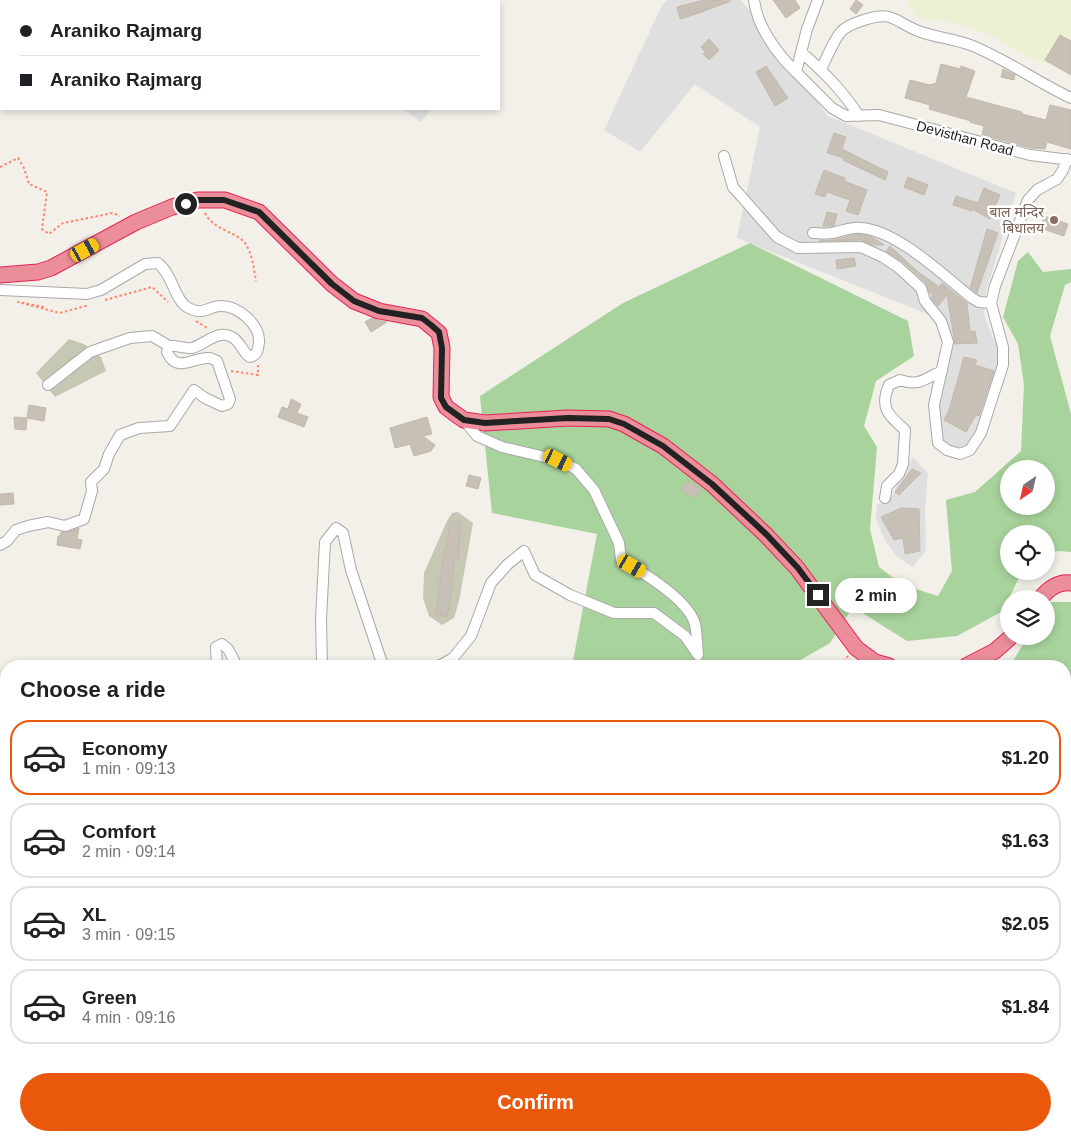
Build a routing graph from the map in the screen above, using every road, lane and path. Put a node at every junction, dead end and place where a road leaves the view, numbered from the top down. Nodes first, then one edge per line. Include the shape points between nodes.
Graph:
1 (754, 0) edge
2 (818, 0) edge
3 (801, 52) junction
4 (821, 69) junction
5 (796, 72) junction
6 (1071, 98) edge
7 (859, 116) junction
8 (724, 156) dead end
9 (1069, 159) edge
10 (0, 167) edge
11 (198, 200) junction
12 (136, 222) junction
13 (813, 233) dead end
14 (0, 275) edge
15 (256, 281) dead end
16 (0, 290) edge
17 (991, 303) junction
18 (169, 346) junction
19 (942, 371) junction
20 (48, 385) dead end
21 (464, 420) junction
22 (885, 498) dead end
23 (0, 545) edge
24 (1071, 583) edge
25 (1049, 590) edge
26 (1001, 645) edge
27 (217, 660) edge
28 (234, 660) edge
29 (322, 660) edge
30 (381, 660) edge
31 (450, 660) edge
32 (872, 660) edge
33 (977, 660) edge

1 - 5 street, Devisthan Road via 755,14 777,50
2 - 3 street
3 - 4 street
3 - 5 street
4 - 6 street via 841,31 884,15 920,32 972,46
4 - 7 street via 844,93
5 - 7 street, Devisthan Road via 832,108 846,116
7 - 9 street, Devisthan Road via 879,116 1030,155
8 - 19 street via 733,187 777,237 798,248 861,247 898,267 921,288 925,300 945,329 948,342
9 - 17 street via 1057,179 1028,200
10 - 12 path via 18,158 29,184 47,192 42,229 49,234 63,223 113,213
11 - 12 highway
11 - 15 path via 208,220 244,243 251,256
11 - 21 highway via 224,200 259,212 332,284 354,301 379,311 422,318 431,325 439,332 442,348 441,398 446,407
12 - 14 highway via 51,268
13 - 17 street via 831,234 848,228 862,228 890,237 909,248 972,298
16 - 18 street via 87,294 101,290 145,264 158,263 166,269 180,302 188,308 203,312 220,305 236,310 253,323 260,336 258,350 250,358 231,336 218,335 191,348
17 - 19 street via 1003,347 1004,365 981,433 970,450 960,454 938,443 934,405
18 - 20 street via 152,336 130,338 90,352
18 - 23 street via 170,359 179,364 208,358 217,361 230,399 228,404 222,406 194,390 170,426 139,428 120,435 104,470 91,482 92,491 84,519 65,526 48,522 28,526 16,530
19 - 22 street via 922,382 900,380 889,385 884,398 885,407 906,430 906,444 903,464 899,474 887,486
21 - 31 street via 477,436 502,447 558,460 576,469 594,490 619,543 621,560 644,573 686,609 694,622 698,655 685,636 654,613 614,613 570,595 535,575 524,551 491,582 471,636
21 - 32 highway via 485,423 561,418 609,419 663,446 712,484 766,534 798,568 856,648
24 - 25 highway via 1064,582
26 - 33 highway
27 - 28 street via 216,647 222,644
29 - 30 street via 320,619 325,542 336,528 343,533 351,570

